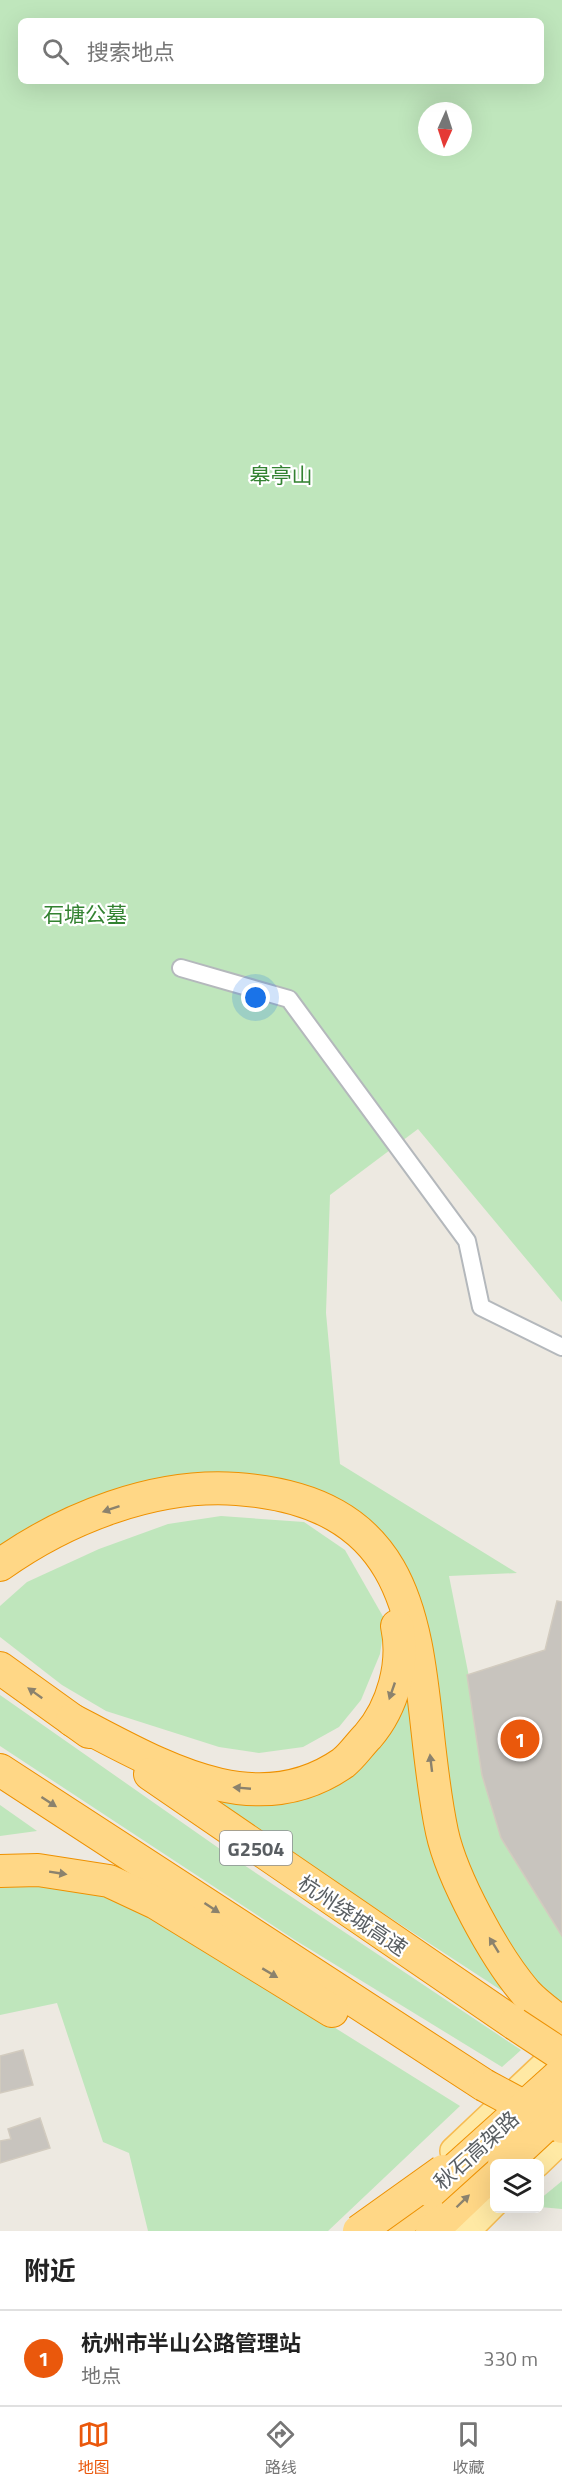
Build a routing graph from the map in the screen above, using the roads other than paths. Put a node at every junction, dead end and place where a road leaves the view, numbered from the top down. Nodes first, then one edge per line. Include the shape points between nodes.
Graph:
1 (181, 968) dead end
2 (562, 1347) edge
3 (0, 1565) edge
4 (0, 1589) edge
5 (0, 1668) edge
6 (72, 1720) junction
7 (0, 1770) edge
8 (0, 1871) edge
9 (562, 2023) edge
10 (562, 2049) edge
11 (562, 2055) edge
12 (562, 2073) edge
13 (484, 2085) junction
14 (562, 2110) edge
15 (562, 2127) edge
16 (562, 2139) edge
17 (498, 2149) edge
18 (540, 2159) edge
19 (490, 2177) edge
20 (490, 2209) edge
21 (359, 2231) edge
22 (372, 2231) edge
23 (393, 2231) edge
24 (432, 2231) edge
25 (466, 2231) edge

1 - 2 street via 289,999 467,1241 481,1307
9 -> 3 highway via 526,1994 475,1913 456,1874 442,1833 417,1650 408,1613 395,1575 376,1547 350,1522 313,1502 271,1491 188,1489 143,1498 93,1515
4 -> 6 highway via 50,1554 110,1531 170,1509 232,1503 280,1510 328,1527 355,1547 382,1583 392,1607 401,1645 394,1690 375,1727 344,1762 299,1786 248,1790 209,1784
6 -> 5 highway, 杭州绕城高速 / G2504
6 - 11 highway, 杭州绕城高速 / G2504, bridge
7 -> 13 highway
8 -> 13 highway via 38,1870 109,1881 156,1903 365,2031
10 - 22 main road
12 - 17 highway, 秋石高架路, bridge
13 - 15 highway, bridge
14 - 17 highway, 秋石高架路, bridge
16 - 18 main road
17 - 21 highway, bridge
17 - 23 highway, 秋石高架路, bridge via 430,2191
24 -> 19 highway, 秋石高架路
20 - 25 main road

